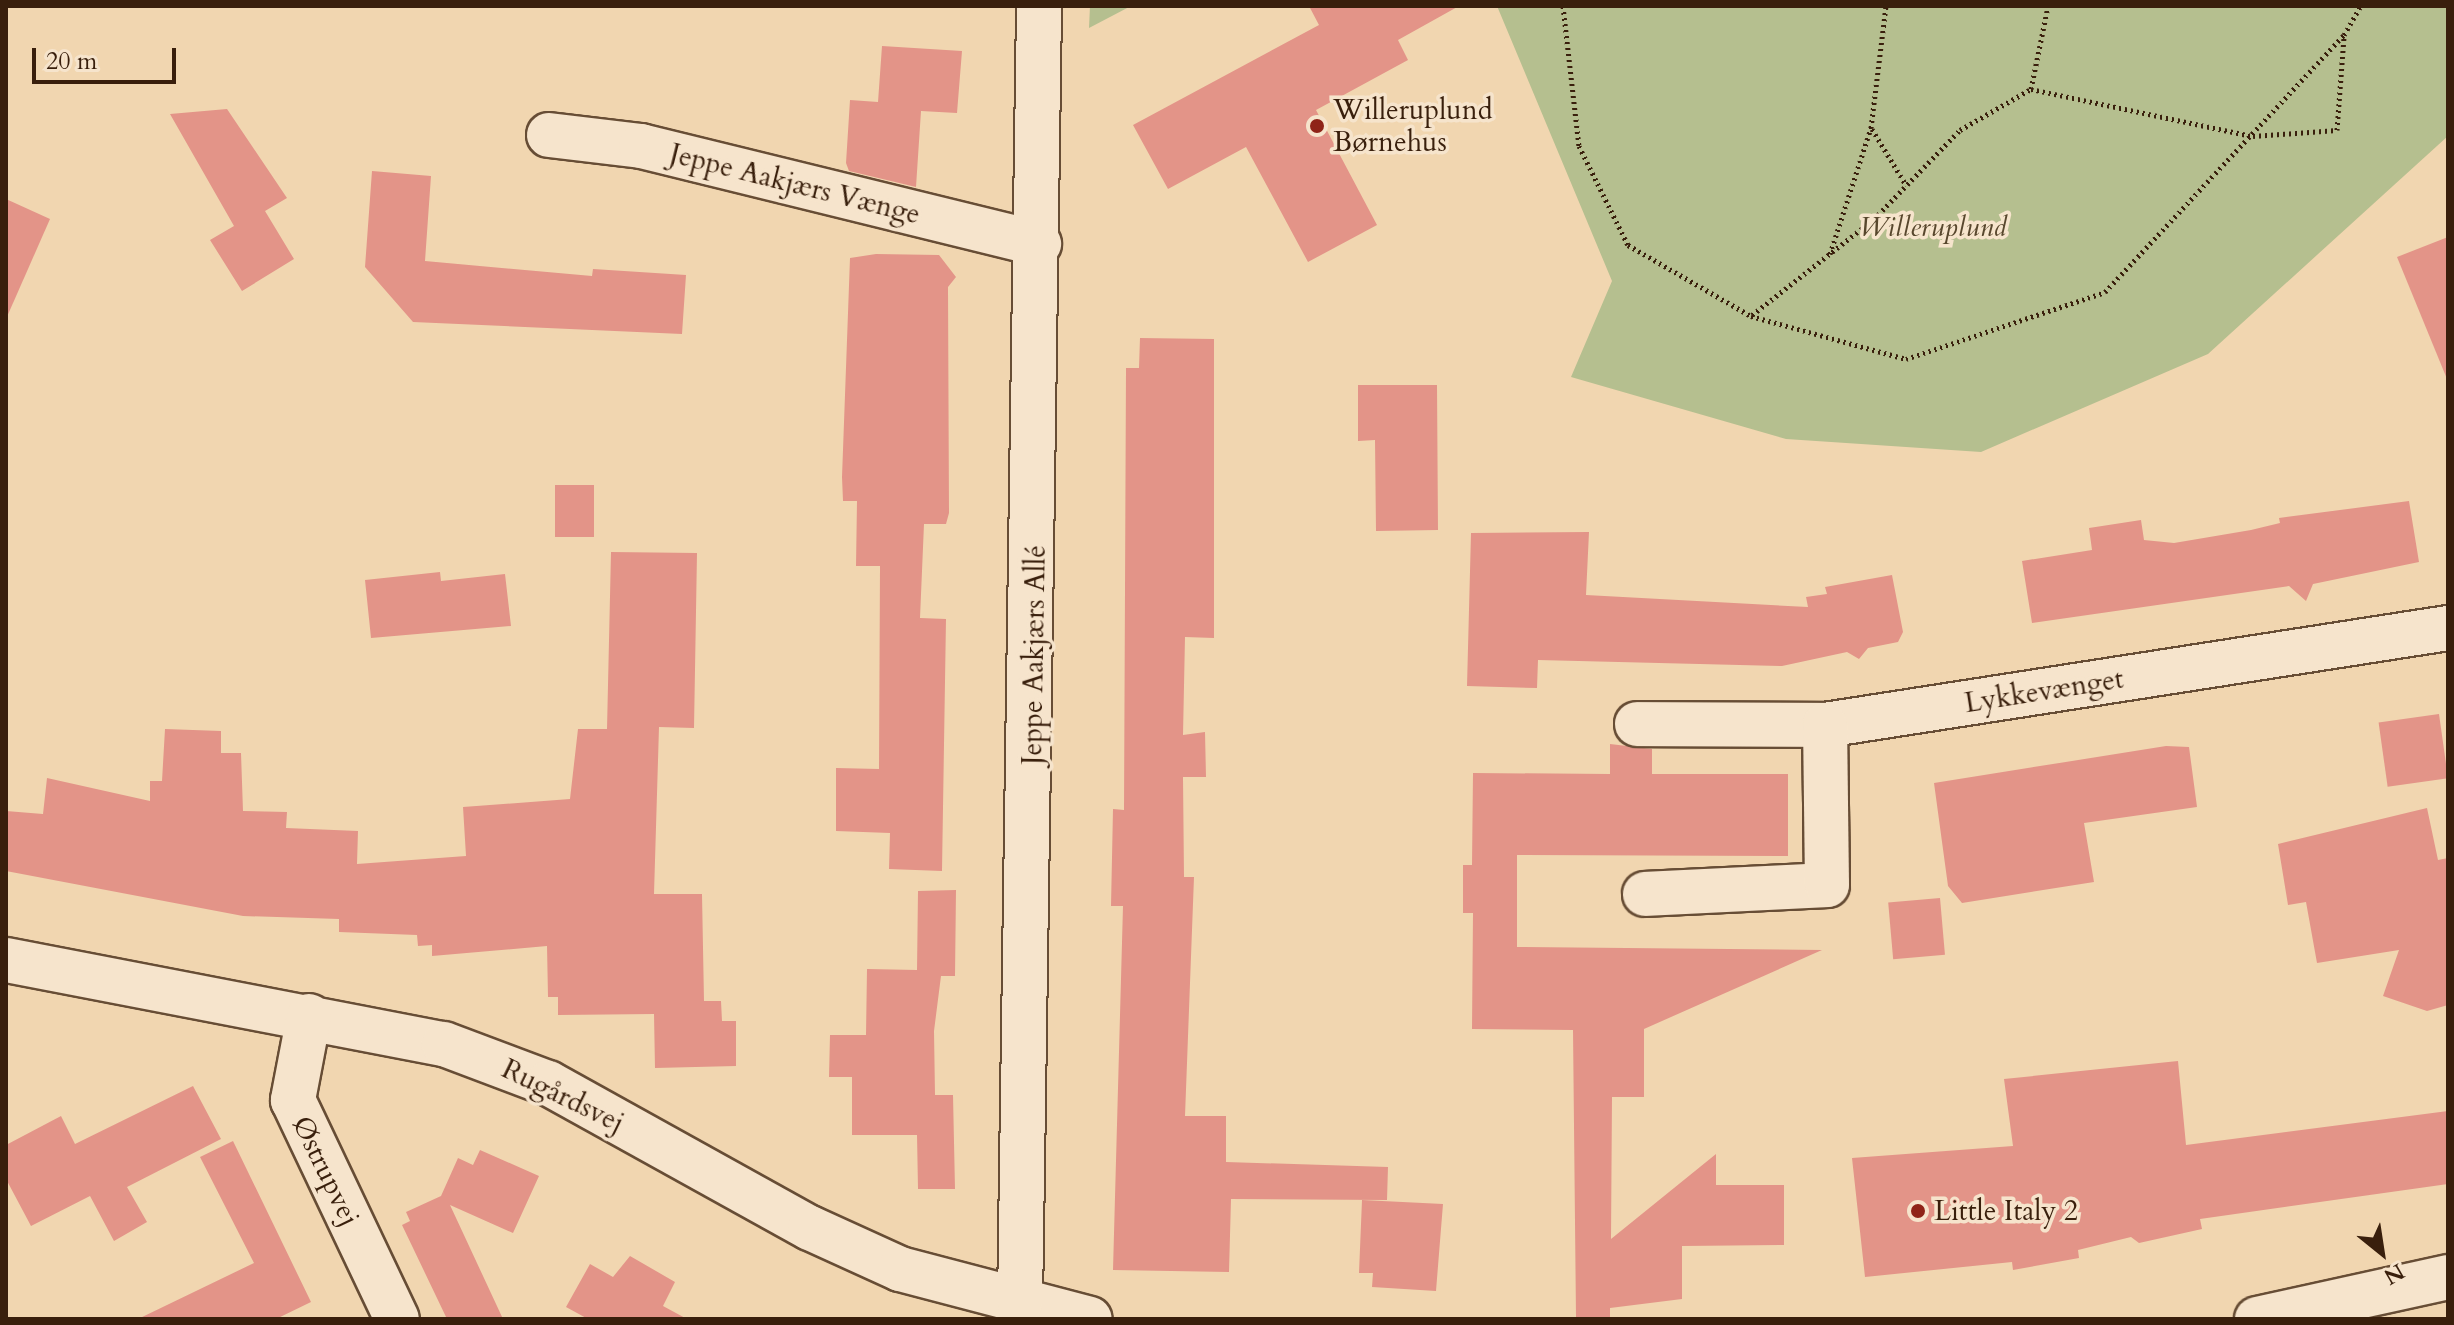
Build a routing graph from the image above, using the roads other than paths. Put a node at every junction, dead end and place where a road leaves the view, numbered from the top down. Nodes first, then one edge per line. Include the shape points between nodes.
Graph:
1 (1039, 6) edge
2 (549, 135) dead end
3 (1039, 244) junction
4 (2448, 628) edge
5 (1637, 724) dead end
6 (1825, 725) junction
7 (1645, 894) dead end
8 (6, 960) edge
9 (309, 1016) junction
10 (2448, 1277) edge
11 (1020, 1304) junction
12 (397, 1319) edge
13 (1090, 1319) edge
14 (2257, 1319) edge

1 - 3 street, Jeppe Aakjærs Allé
2 - 3 street, Jeppe Aakjærs Vænge via 641,146
3 - 11 street, Jeppe Aakjærs Allé
4 - 6 street, Lykkevænget
5 - 6 street, Lykkevænget
6 - 7 street via 1827,885
8 - 9 street, Rugårdsvej
9 - 11 street, Rugårdsvej via 444,1044 548,1083 810,1228 900,1269
9 - 12 street, Østrupvej via 293,1100
10 - 14 street
11 - 13 street, Rugårdsvej

